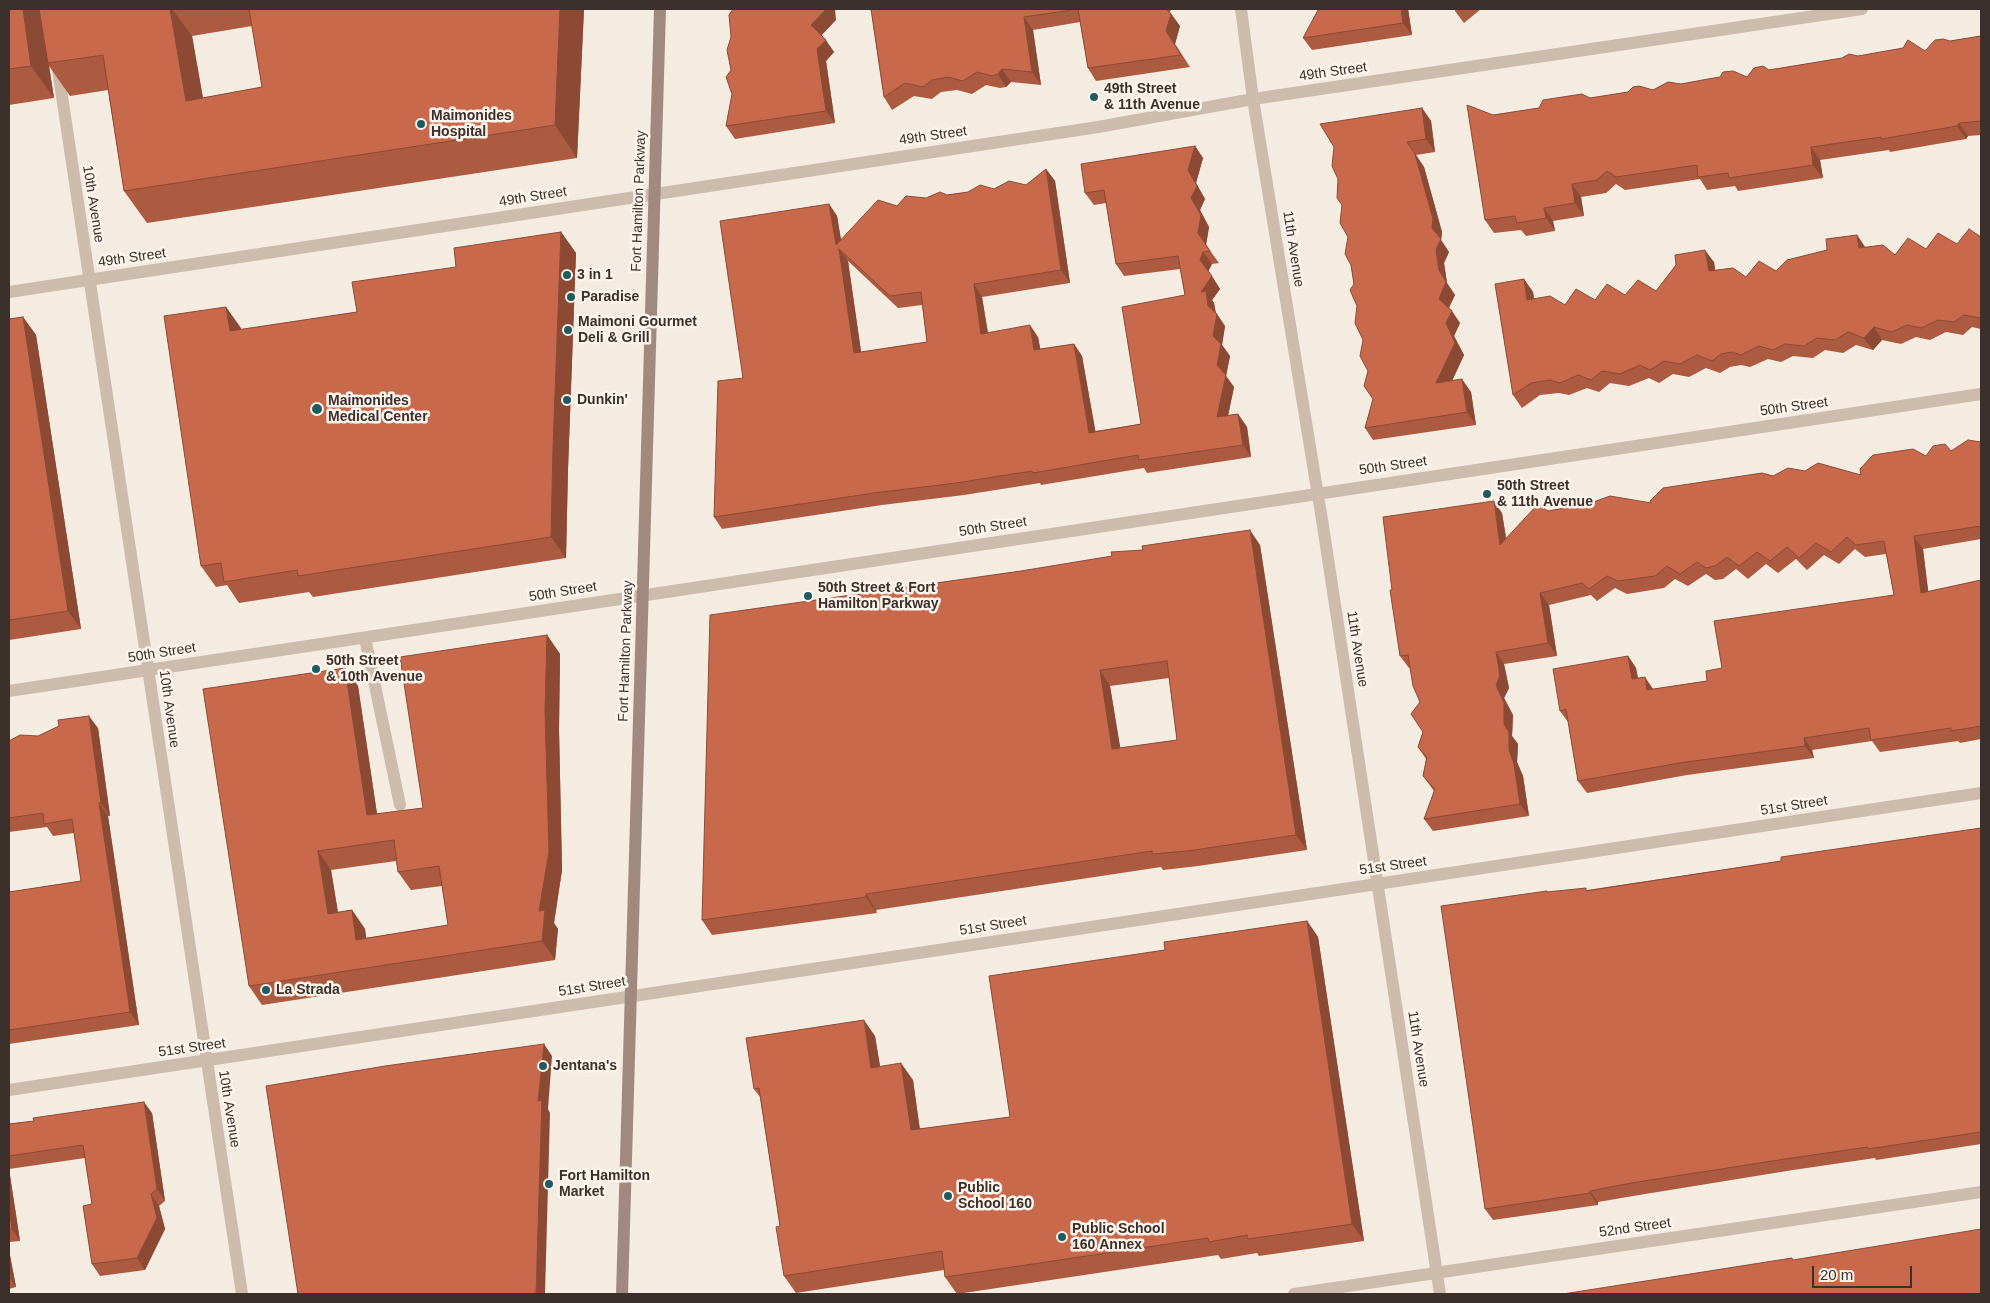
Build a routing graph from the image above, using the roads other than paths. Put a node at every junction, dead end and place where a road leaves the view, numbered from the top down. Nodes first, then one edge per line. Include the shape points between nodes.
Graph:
1 (660, 9) edge
2 (1240, 9) edge
3 (1862, 9) edge
4 (55, 48) edge
5 (1253, 98) junction
6 (654, 194) junction
7 (89, 279) junction
8 (9, 292) edge
9 (1981, 394) edge
10 (1318, 493) junction
11 (643, 595) junction
12 (365, 638) junction
13 (149, 670) junction
14 (9, 691) edge
15 (1981, 793) edge
16 (400, 804) dead end
17 (1377, 884) junction
18 (630, 996) junction
19 (207, 1061) junction
20 (9, 1090) edge
21 (1981, 1192) edge
22 (1437, 1273) junction
23 (242, 1294) edge
24 (622, 1294) edge
25 (1294, 1294) edge
26 (1440, 1294) edge

1 - 6 main road, Fort Hamilton Parkway
2 - 5 street, 11th Avenue
3 - 5 street, 49th Street
4 - 7 street, 10th Avenue
5 - 6 street, 49th Street via 1098,127
5 - 10 street, 11th Avenue
6 - 7 street, 49th Street
6 - 11 main road, Fort Hamilton Parkway
7 - 8 street, 49th Street
7 - 13 street, 10th Avenue
9 - 10 street, 50th Street
10 - 11 street, 50th Street
10 - 17 street, 11th Avenue
11 - 12 street, 50th Street
11 - 18 main road, Fort Hamilton Parkway
12 - 13 street, 50th Street
12 - 16 street
13 - 14 street, 50th Street
13 - 19 street, 10th Avenue
15 - 17 street, 51st Street
17 - 18 street, 51st Street
17 - 22 street, 11th Avenue
18 - 19 street, 51st Street
18 - 24 main road, Fort Hamilton Parkway
19 - 20 street, 51st Street
19 - 23 street, 10th Avenue
21 - 22 street, 52nd Street
22 - 25 street, 52nd Street
22 - 26 street, 11th Avenue

